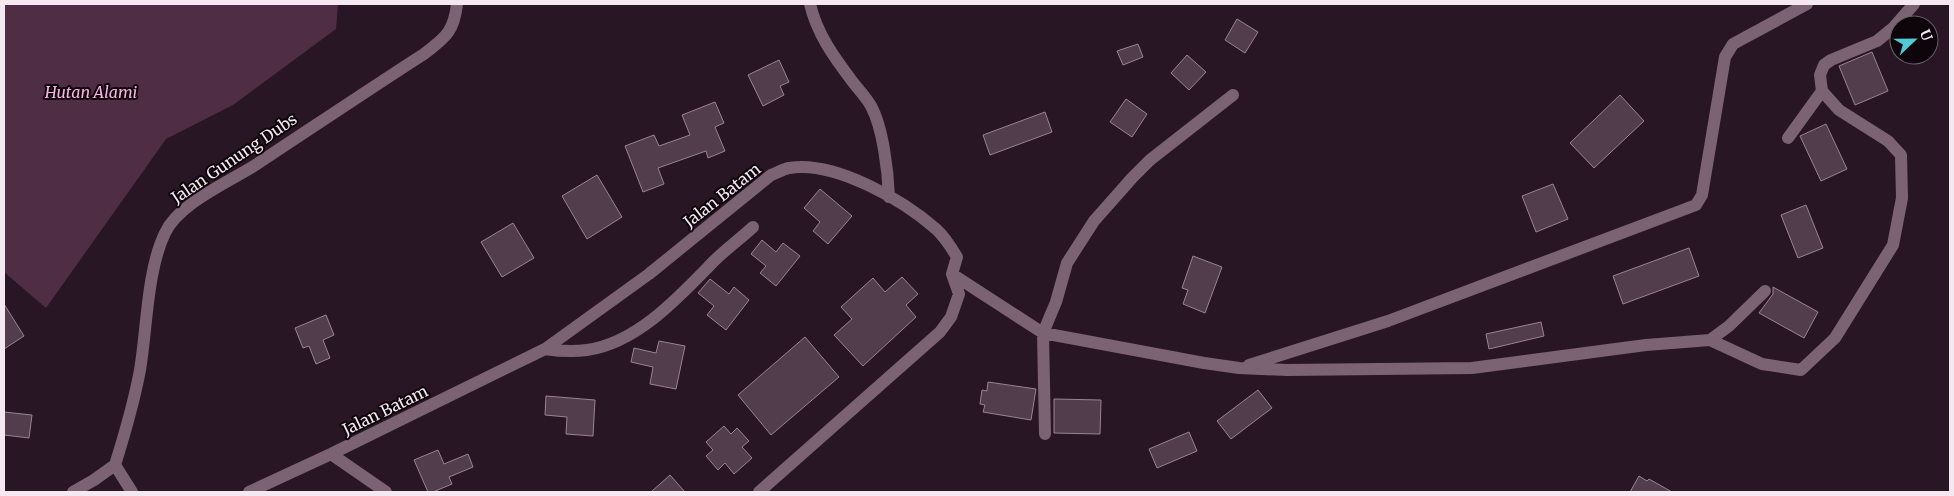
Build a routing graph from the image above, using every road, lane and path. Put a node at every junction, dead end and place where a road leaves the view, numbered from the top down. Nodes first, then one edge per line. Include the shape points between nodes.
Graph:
1 (457, 4) edge
2 (810, 4) edge
3 (1807, 4) edge
4 (1914, 4) edge
5 (1822, 91) junction
6 (1232, 95) dead end
7 (1788, 138) dead end
8 (889, 197) junction
9 (753, 227) dead end
10 (952, 274) junction
11 (1765, 291) dead end
12 (1043, 333) junction
13 (1710, 340) junction
14 (545, 350) junction
15 (1239, 368) junction
16 (1045, 434) dead end
17 (332, 454) junction
18 (115, 465) junction
19 (73, 492) edge
20 (132, 492) edge
21 (249, 492) edge
22 (386, 492) edge
23 (759, 492) edge

1 - 18 street, Jalan Gunung Dubs via 447,36 424,54 174,218 155,258 140,370
2 - 8 street via 819,34 871,106 884,154
3 - 15 street via 1733,44 1725,56 1702,195 1696,205 1388,321
4 - 5 street via 1877,41 1824,65 1820,75
5 - 7 street
5 - 13 street via 1840,110 1888,141 1901,155 1902,198 1893,245 1835,338 1801,370 1762,364
6 - 12 street via 1150,160 1094,221 1067,263
8 - 10 street, Jalan Batam via 937,230 950,244 957,257
8 - 14 street, Jalan Batam via 832,171 788,168 771,176 642,280
9 - 14 street via 640,329 620,340 587,350
10 - 12 street
10 - 23 street, Jalan Batam via 959,294 951,317 940,332
11 - 13 street
12 - 15 street
12 - 16 street
13 - 15 street via 1646,345 1472,368
14 - 17 street, Jalan Batam
17 - 21 street, Jalan Batam
17 - 22 street, Jalan Batam
18 - 19 street
18 - 20 street

